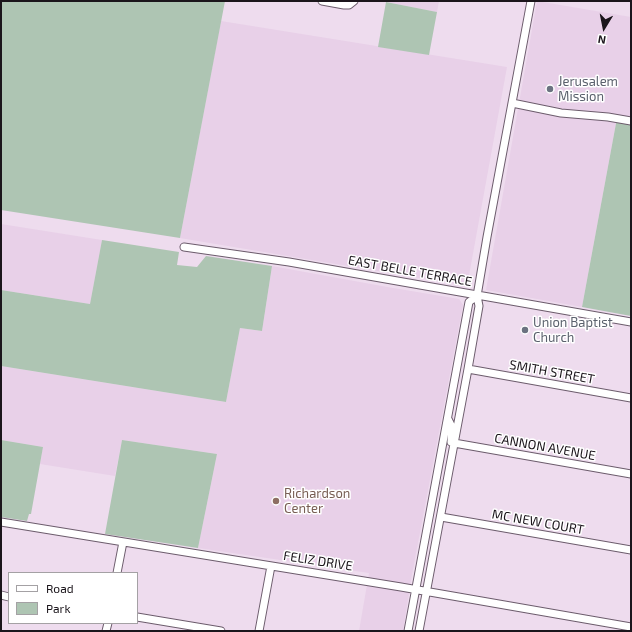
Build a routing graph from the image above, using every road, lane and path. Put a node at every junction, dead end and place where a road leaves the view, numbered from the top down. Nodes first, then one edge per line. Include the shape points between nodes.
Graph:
1 (322, 1) edge
2 (531, 1) edge
3 (353, 2) edge
4 (512, 103) junction
5 (631, 121) edge
6 (184, 247) dead end
7 (477, 296) junction
8 (631, 322) edge
9 (468, 369) junction
10 (631, 398) edge
11 (448, 419) junction
12 (454, 443) junction
13 (449, 471) junction
14 (631, 474) edge
15 (440, 517) junction
16 (1, 522) edge
17 (123, 542) junction
18 (631, 550) edge
19 (271, 566) junction
20 (117, 572) edge
21 (416, 589) junction
22 (426, 591) junction
23 (138, 617) edge
24 (631, 627) edge
25 (221, 631) edge
26 (259, 631) edge
27 (408, 631) edge
28 (419, 631) edge

1 - 3 street via 344,5
2 - 4 street
4 - 5 street
4 - 7 street
6 - 7 street, EAST BELLE TERRACE via 289,262
7 - 8 street, EAST BELLE TERRACE
7 - 9 street via 480,306
7 - 11 street via 469,302
9 - 10 street, SMITH STREET
9 - 12 street
11 - 13 street via 452,427
11 - 21 street
12 - 13 street
12 - 14 street, CANNON AVENUE
13 - 15 street
15 - 18 street, MC NEW COURT
15 - 22 street
16 - 17 street, FELIZ DRIVE
17 - 19 street, FELIZ DRIVE
17 - 20 street
19 - 21 street, FELIZ DRIVE
19 - 26 street
21 - 22 street, FELIZ DRIVE
21 - 27 street
22 - 24 street, FELIZ DRIVE
22 - 28 street
23 - 25 street

